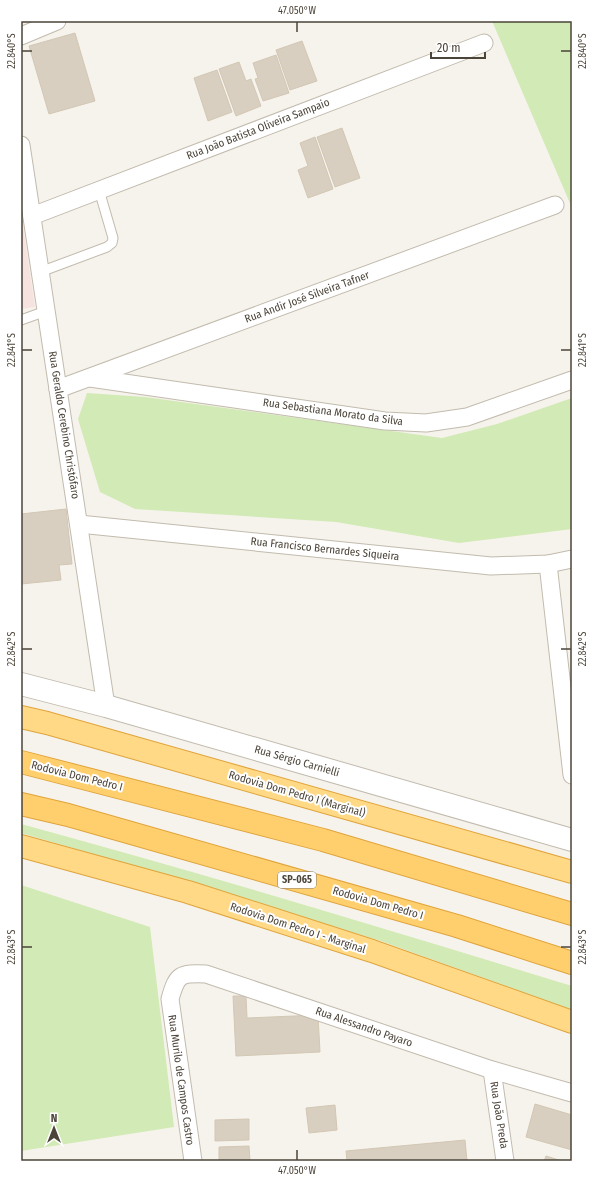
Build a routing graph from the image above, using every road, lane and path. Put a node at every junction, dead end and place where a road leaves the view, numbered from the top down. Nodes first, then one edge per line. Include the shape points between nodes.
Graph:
1 (57, 21) edge
2 (21, 36) edge
3 (484, 43) dead end
4 (21, 145) edge
5 (98, 190) junction
6 (555, 205) dead end
7 (32, 216) junction
8 (40, 272) junction
9 (46, 311) junction
10 (21, 320) edge
11 (88, 377) junction
12 (572, 380) edge
13 (58, 388) junction
14 (79, 524) junction
15 (572, 559) edge
16 (548, 564) junction
17 (21, 684) edge
18 (106, 706) junction
19 (21, 717) edge
20 (21, 762) edge
21 (572, 775) edge
22 (21, 804) edge
23 (572, 840) edge
24 (21, 846) edge
25 (572, 872) edge
26 (572, 914) edge
27 (572, 963) edge
28 (170, 998) joint
29 (572, 1022) edge
30 (492, 1070) junction
31 (572, 1092) edge
32 (192, 1161) edge
33 (506, 1161) edge

1 - 2 street
3 - 5 street, Rua João Batista Oliveira Sampaio
4 - 7 street, Rua Geraldo Cerebino Christófaro
5 - 7 street, Rua João Batista Oliveira Sampaio
5 - 8 lane via 113,238 112,243 107,248
6 - 11 street, Rua Andir José Silveira Tafner
7 - 8 street, Rua Geraldo Cerebino Christófaro
8 - 9 street, Rua Geraldo Cerebino Christófaro
9 - 10 lane
9 - 13 street, Rua Geraldo Cerebino Christófaro
11 - 12 street, Rua Sebastiana Morato da Silva via 385,420 426,423 468,417
11 - 13 street, Rua Andir José Silveira Tafner
13 - 14 street, Rua Geraldo Cerebino Christófaro
14 - 16 street, Rua Francisco Bernardes Siqueira via 491,566
14 - 18 street, Rua Geraldo Cerebino Christófaro
15 - 16 street, Rua Francisco Bernardes Siqueira
16 - 21 street
17 - 18 street, Rua Sérgio Carnielli
18 - 23 street, Rua Sérgio Carnielli
19 - 25 highway, Rodovia Dom Pedro I (Marginal)
20 - 26 highway, Rodovia Dom Pedro I via 323,840
22 - 27 highway, Rodovia Dom Pedro I / SP-065 via 68,815 457,926
24 - 29 highway, Rodovia Dom Pedro I - Marginal via 188,892 372,951
28 - 30 street, Rua Alessandro Payaro via 175,981 186,973 206,974
28 - 32 street, Rua Murilo de Campos Castro
30 - 31 street, Rua Alessandro Payaro
30 - 33 street, Rua João Preda

